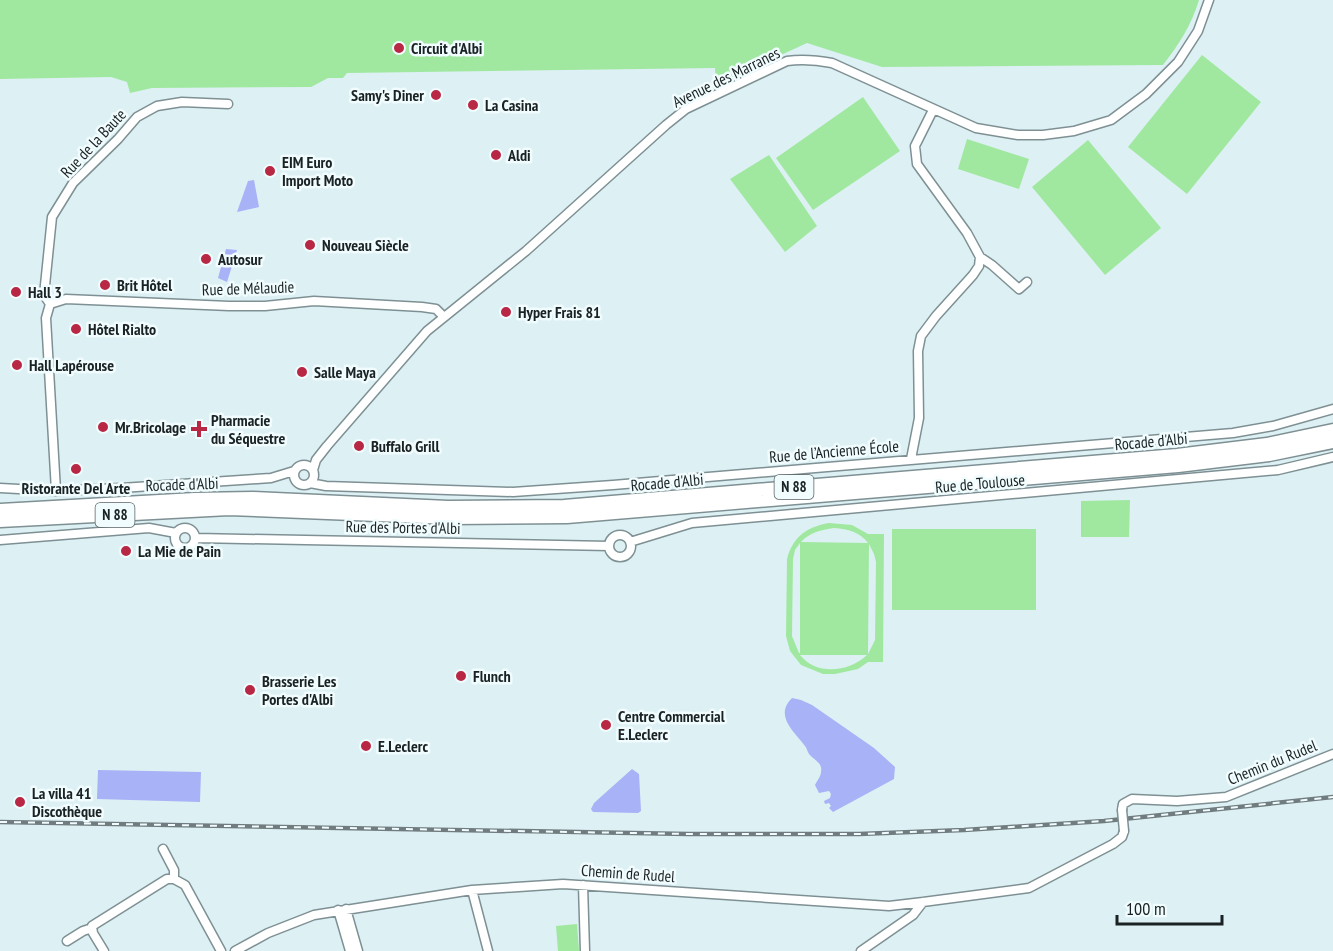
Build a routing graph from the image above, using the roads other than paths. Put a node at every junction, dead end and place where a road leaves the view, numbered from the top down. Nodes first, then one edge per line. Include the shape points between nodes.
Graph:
1 (1209, 0) edge
2 (228, 104) dead end
3 (933, 110) junction
4 (980, 257) junction
5 (1027, 282) dead end
6 (50, 304) junction
7 (444, 317) junction
8 (1333, 409) edge
9 (1333, 430) edge
10 (1333, 442) edge
11 (1333, 457) edge
12 (911, 459) junction
13 (316, 460) junction
14 (305, 465) junction
15 (294, 471) junction
16 (314, 472) junction
17 (271, 478) junction
18 (298, 483) junction
19 (310, 483) junction
20 (334, 485) junction
21 (0, 488) edge
22 (56, 491) junction
23 (0, 505) edge
24 (60, 507) junction
25 (229, 509) junction
26 (0, 510) edge
27 (0, 521) edge
28 (0, 527) edge
29 (176, 533) junction
30 (196, 538) junction
31 (0, 540) edge
32 (630, 542) junction
33 (609, 546) junction
34 (1333, 754) edge
35 (163, 849) dead end
36 (174, 879) junction
37 (583, 885) junction
38 (1029, 888) joint
39 (472, 890) junction
40 (923, 902) junction
41 (342, 910) junction
42 (92, 928) junction
43 (67, 941) dead end
44 (104, 951) edge
45 (221, 951) edge
46 (235, 951) edge
47 (350, 951) edge
48 (358, 951) edge
49 (488, 951) edge
50 (585, 951) edge
51 (861, 951) edge

1 - 3 street, Avenue des Marranes via 1198,31 1178,62 1146,94 1111,120 1074,131 1018,135 976,128
2 - 6 street, Rue de la Baute via 182,102 157,106 137,117 73,183 52,217 44,295
3 - 4 street via 915,146 916,164 967,232
3 - 7 street, Avenue des Marranes via 832,63 801,59 788,62 686,109 526,251
4 - 5 street via 1019,289
4 - 12 street via 973,276 921,336 919,418
6 - 7 street, Rue de Mélaudie via 66,299 229,306 314,301 422,307 436,309
6 - 22 street, Rue de la Baute via 46,318
7 - 13 street, Avenue des Marranes via 402,358
8 - 12 street, Rue de l’Ancienne École via 1233,433
9 - 24 highway, Rocade d'Albi / N 88 via 1267,444 1177,455 564,506 448,507 242,498
10 - 25 highway, Rocade d'Albi / N 88 via 1269,455 1178,466 567,517 450,518
11 - 32 street, Rue de Toulouse via 1278,470 692,523
12 - 20 street, Rue de l’Ancienne École via 513,492
13 - 14 street, Avenue des Marranes
13 - 16 street, Avenue des Marranes
14 - 15 street
14 - 16 street
15 - 17 street
15 - 18 street
16 - 19 street
16 - 20 street
17 - 18 street
17 - 22 street
18 - 19 street
19 - 20 street, Rue de l’Ancienne École
21 - 22 street
23 - 24 highway
24 - 26 highway, Rocade d'Albi / N 88
25 - 27 highway, Rocade d'Albi / N 88
25 - 28 highway
29 - 30 street via 188,528
29 - 30 street via 175,542 182,549 192,547
29 - 31 street via 149,528
30 - 33 street, Rue des Portes d'Albi
32 - 33 street via 618,535
32 - 33 street via 630,551 621,556 613,554
34 - 38 street, Chemin du Rudel, bridge via 1226,797 1125,801 1122,837
35 - 36 street via 174,870
36 - 42 street via 167,879
36 - 45 street via 185,885
37 - 39 street, Chemin de Rudel
37 - 40 street, Chemin de Rudel via 889,906
37 - 50 street
38 - 40 street, Chemin de Rudel
39 - 41 street, Chemin de Rudel
39 - 49 street
40 - 51 street via 913,915
41 - 46 street, Chemin de Rudel via 295,922
41 - 47 street
41 - 48 street
42 - 43 street
42 - 44 street

